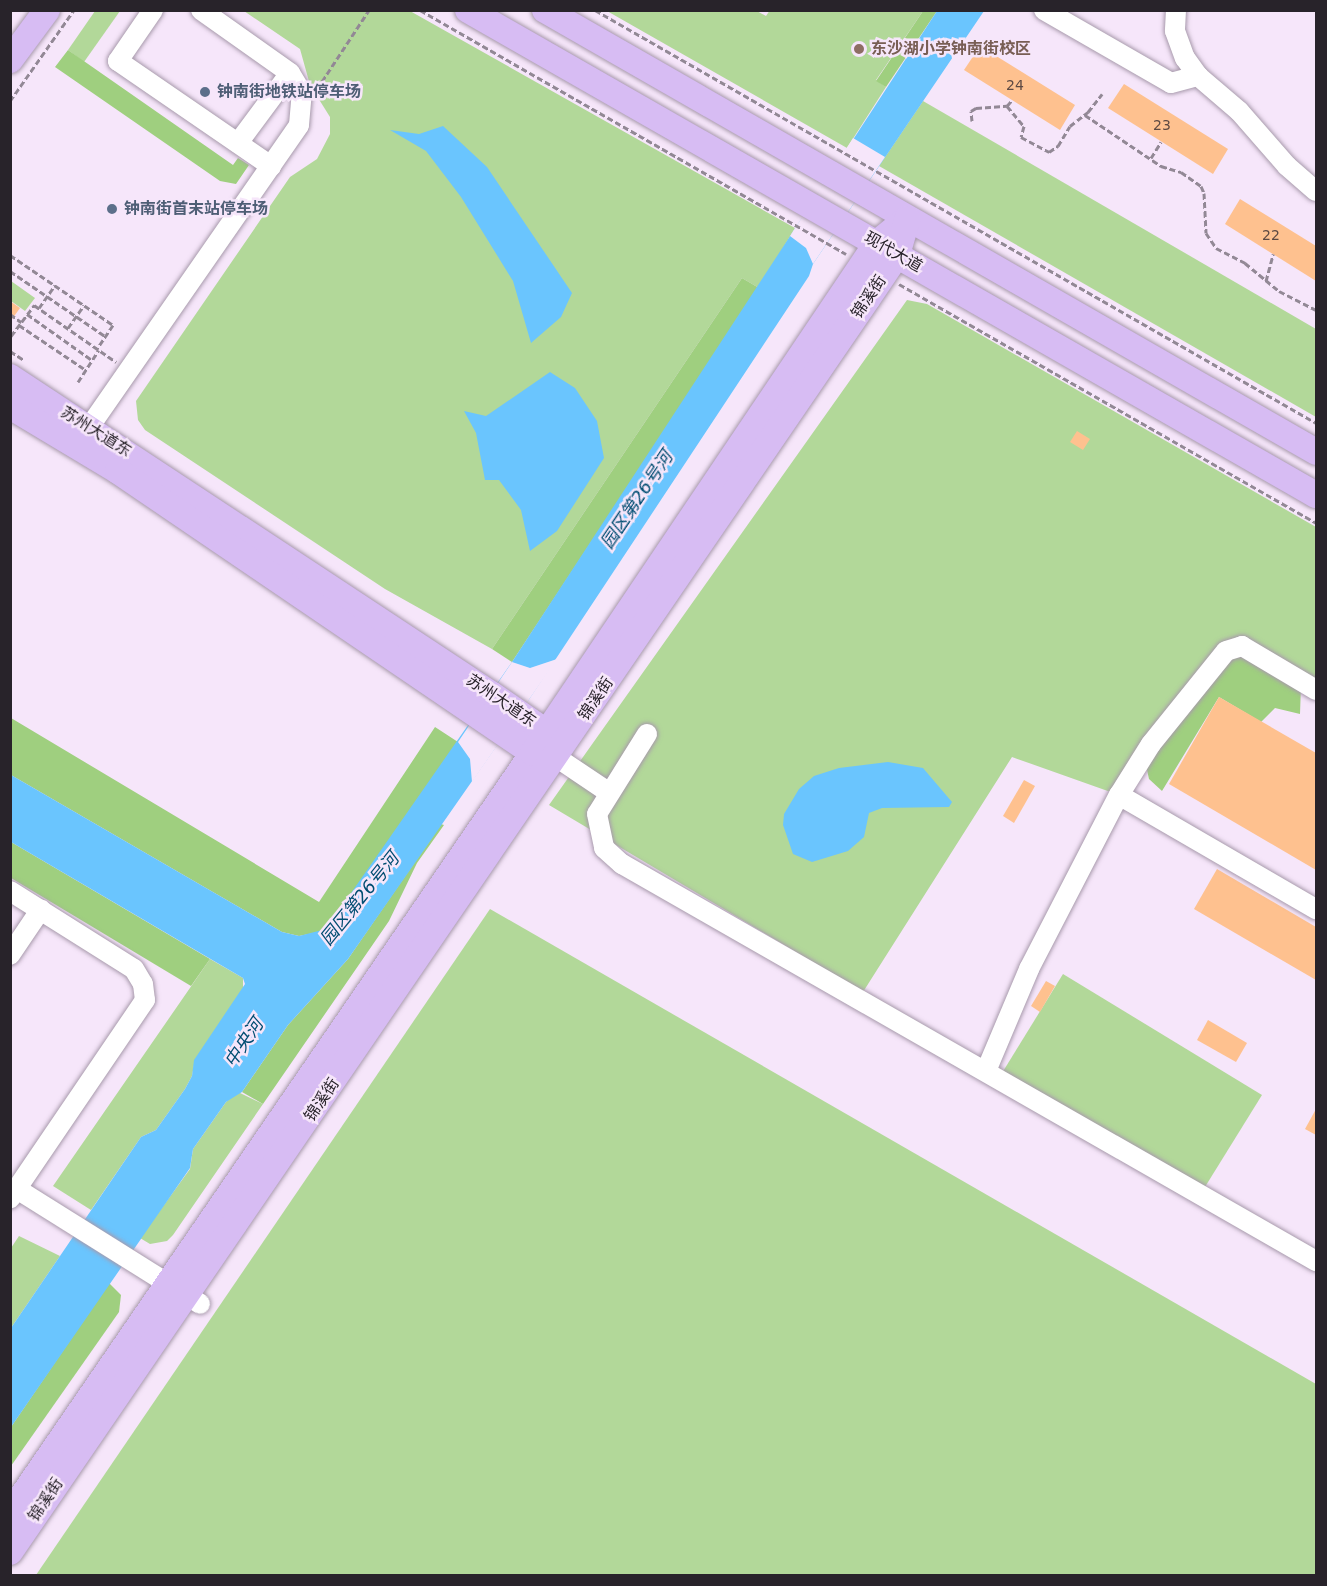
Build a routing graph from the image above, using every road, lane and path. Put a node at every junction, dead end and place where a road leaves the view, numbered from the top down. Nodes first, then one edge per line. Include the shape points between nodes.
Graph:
1 (46, 10) edge
2 (74, 10) edge
3 (153, 10) edge
4 (201, 10) edge
5 (369, 10) edge
6 (420, 10) edge
7 (468, 10) edge
8 (545, 10) edge
9 (596, 10) edge
10 (1044, 10) edge
11 (1176, 10) edge
12 (10, 60) edge
13 (290, 73) junction
14 (1198, 76) junction
15 (302, 93) junction
16 (1102, 94) dead end
17 (10, 100) edge
18 (1012, 100) dead end
19 (1007, 106) junction
20 (1085, 115) junction
21 (972, 121) dead end
22 (1161, 142) dead end
23 (238, 143) junction
24 (1150, 158) junction
25 (271, 166) junction
26 (1317, 191) edge
27 (803, 215) junction
28 (907, 219) junction
29 (834, 233) junction
30 (1274, 254) dead end
31 (10, 255) edge
32 (880, 260) junction
33 (10, 271) edge
34 (1266, 281) junction
35 (55, 285) junction
36 (47, 297) junction
37 (84, 305) junction
38 (39, 308) junction
39 (1317, 310) edge
40 (27, 314) junction
41 (10, 315) edge
42 (76, 316) junction
43 (20, 323) junction
44 (68, 328) junction
45 (11, 336) edge
46 (105, 336) junction
47 (98, 350) junction
48 (92, 360) junction
49 (116, 362) dead end
50 (86, 370) junction
51 (10, 377) edge
52 (78, 382) dead end
53 (10, 405) edge
54 (1317, 423) edge
55 (83, 436) junction
56 (1317, 452) edge
57 (1317, 495) edge
58 (1317, 523) edge
59 (1317, 690) edge
60 (647, 734) dead end
61 (545, 747) junction
62 (608, 792) junction
63 (1119, 795) junction
64 (10, 891) edge
65 (41, 909) junction
66 (1317, 909) edge
67 (10, 955) edge
68 (986, 1071) junction
69 (14, 1194) edge
70 (1317, 1262) edge
71 (185, 1294) junction
72 (10, 1514) edge
73 (10, 1552) edge

1 - 12 main road
2 - 17 path
3 - 23 street via 118,61
4 - 13 street
5 - 15 path via 318,88
6 - 27 path
7 - 27 main road, 现代大道
8 - 28 main road
9 - 54 path
10 - 14 street via 1171,83
11 - 14 street via 1178,43
13 - 15 street
13 - 23 street
14 - 26 street via 1239,111 1287,166
15 - 25 street via 298,125
16 - 20 path
18 - 19 path
19 - 20 path via 1023,126 1021,137 1043,151 1055,150 1070,126
19 - 21 path via 976,108 971,111
20 - 24 path
22 - 24 path
23 - 25 street
24 - 34 path via 1201,186 1204,225 1210,241
25 - 55 street
27 - 29 main road, 现代大道
27 - 29 path
28 - 32 main road, 锦溪街
28 - 56 main road
29 - 32 main road, 现代大道
29 - 32 path
30 - 34 path
31 - 35 path
32 - 57 main road, 现代大道
32 - 58 path
32 - 61 main road, 锦溪街
33 - 36 path
34 - 39 path
35 - 36 path
35 - 37 path
36 - 38 path
36 - 42 path
37 - 42 path
37 - 46 path via 113,325
38 - 40 path via 34,305
38 - 44 path
40 - 43 path
40 - 48 path
41 - 43 path
42 - 44 path
42 - 46 path
43 - 45 path
43 - 50 path
44 - 47 path
46 - 47 path
47 - 48 path
47 - 49 path
48 - 50 path
50 - 52 path
51 - 55 main road, 苏州大道东
53 - 55 main road, 苏州大道东
55 - 61 main road, 苏州大道东
59 - 63 street via 1242,646 1233,646 1172,717
60 - 62 street
61 - 62 street
61 - 71 main road, 锦溪街
62 - 68 street via 597,814 598,832 604,848 622,864
63 - 66 street
63 - 68 street via 1029,969
64 - 65 street
65 - 67 street
65 - 69 street via 134,969 143,984 145,1000
68 - 70 street
69 - 71 street via 78,1227
71 - 72 main road, 锦溪街
71 - 73 main road, 锦溪街

